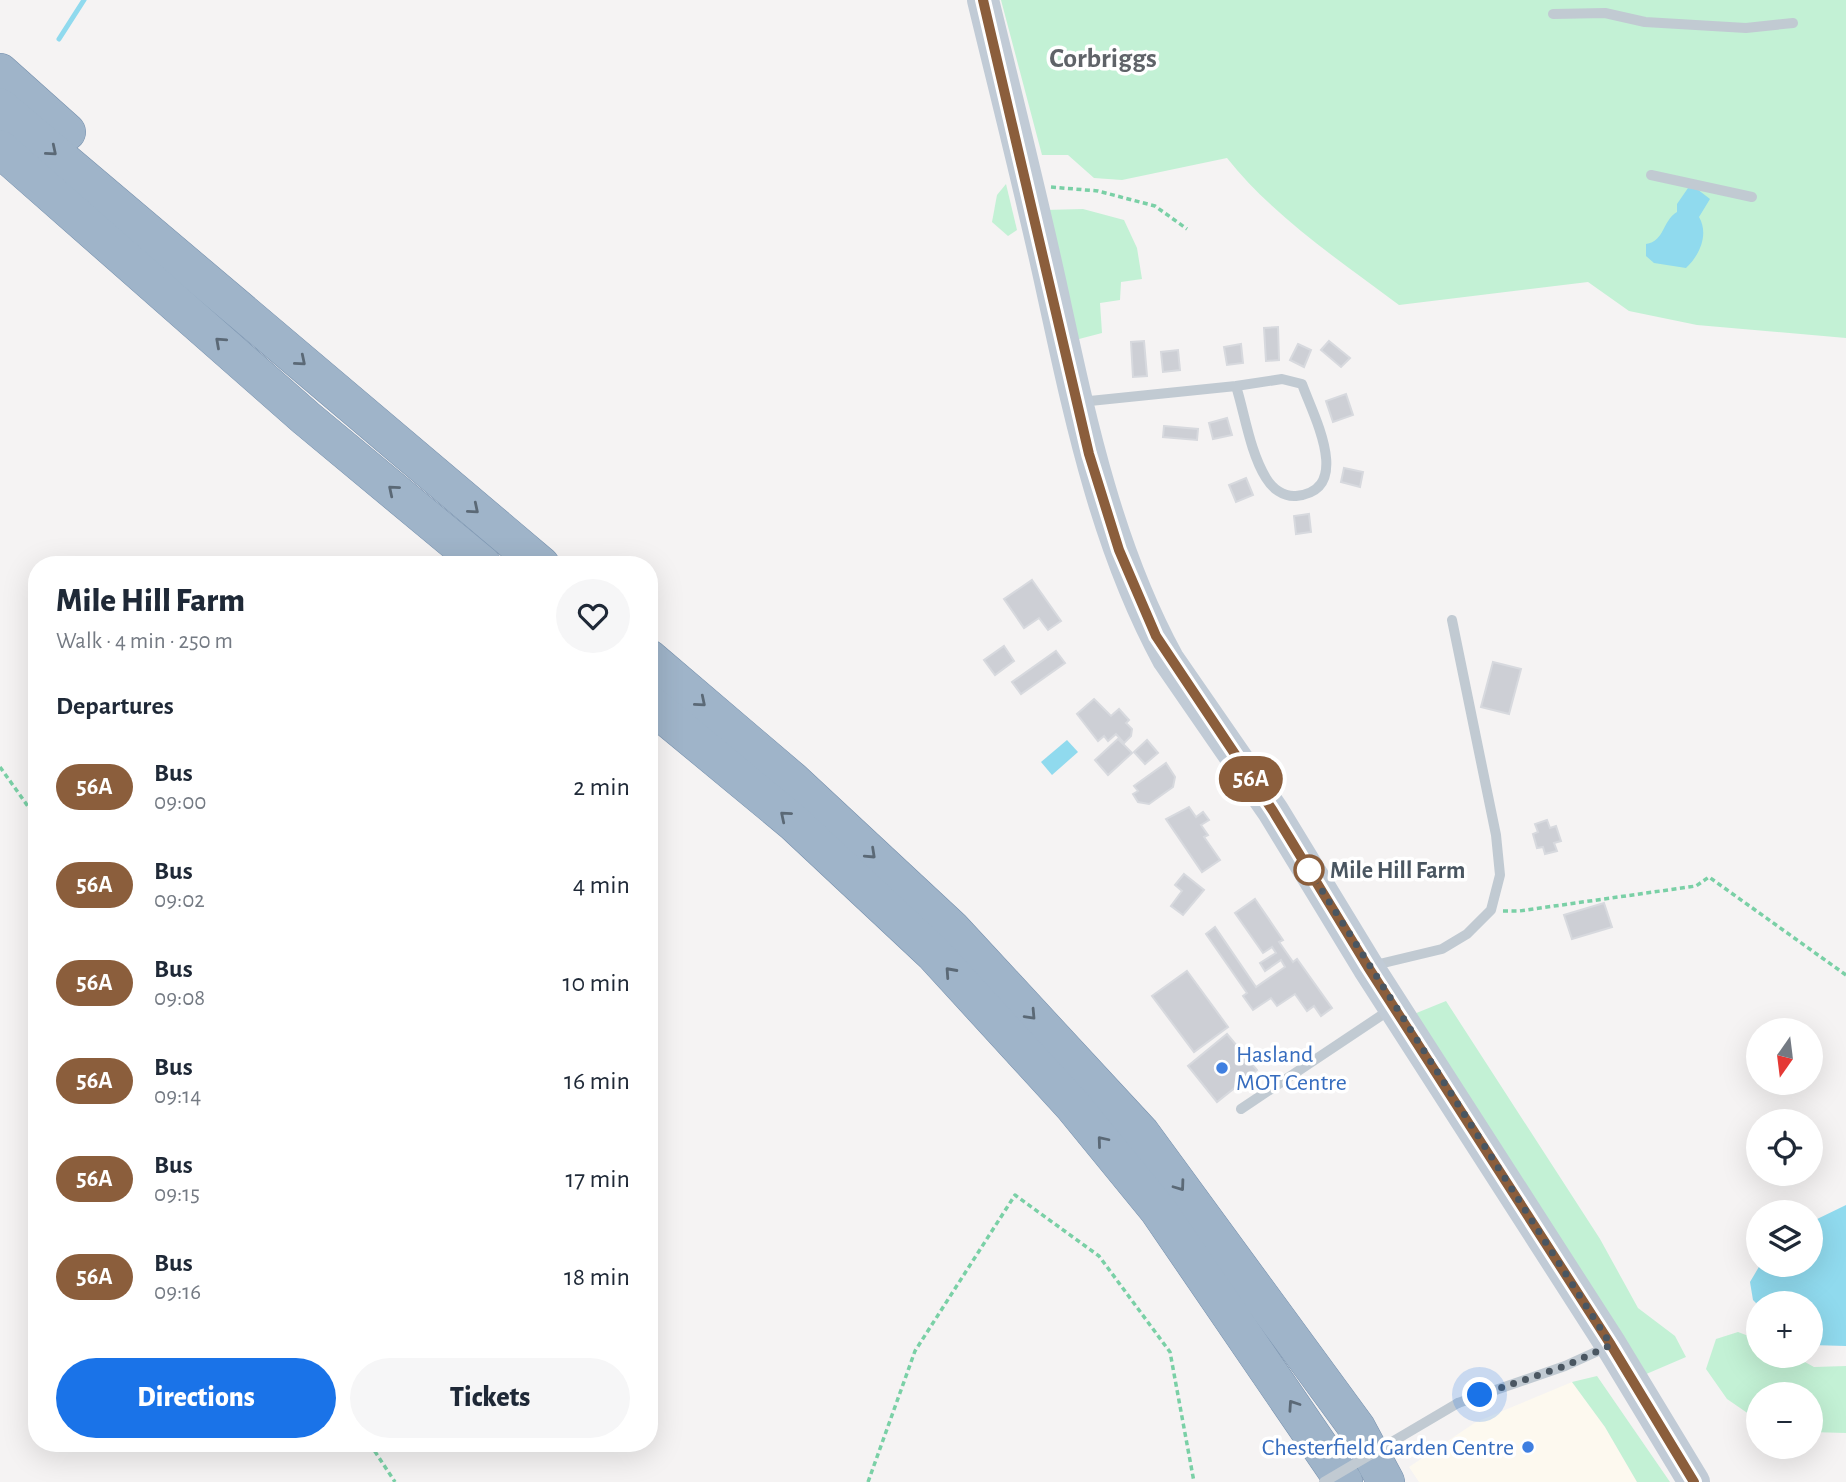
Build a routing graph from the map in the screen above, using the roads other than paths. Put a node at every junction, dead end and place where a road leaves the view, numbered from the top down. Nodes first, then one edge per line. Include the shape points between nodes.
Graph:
1 (983, 0) edge
2 (1553, 14) dead end
3 (1793, 23) dead end
4 (0, 72) edge
5 (0, 107) edge
6 (0, 149) edge
7 (0, 160) edge
8 (1651, 174) dead end
9 (1752, 197) dead end
10 (85, 222) junction
11 (258, 324) junction
12 (1236, 386) junction
13 (1077, 402) junction
14 (472, 556) edge
15 (530, 556) edge
16 (1452, 620) dead end
17 (658, 666) edge
18 (658, 710) edge
19 (1368, 967) junction
20 (1394, 1007) junction
21 (1241, 1109) dead end
22 (1611, 1345) junction
23 (1690, 1475) edge
24 (1324, 1482) edge
25 (1344, 1482) edge
26 (1386, 1482) edge
27 (1722, 1482) edge

1 - 13 main road
2 - 3 lane via 1605,13 1646,22 1746,28
4 - 11 highway via 215,267
5 -> 11 highway
6 - 10 highway
7 - 10 highway
8 - 9 lane
14 -> 10 highway via 306,418
11 -> 15 highway
12 - 12 lane via 1260,465 1275,490 1289,496 1305,495 1321,485 1327,452 1302,384 1282,379
12 - 13 lane
13 - 19 main road via 1119,550 1156,636 1273,811
16 - 19 lane via 1496,835 1500,876 1491,910 1467,934 1442,949
17 -> 26 highway via 792,780 952,929 1141,1133 1357,1428
25 -> 18 highway via 1158,1210 1073,1106 933,953 794,823
19 - 20 main road
20 - 21 lane
20 - 22 main road
22 - 23 main road
22 - 24 lane, bridge via 1458,1403
23 - 27 main road

